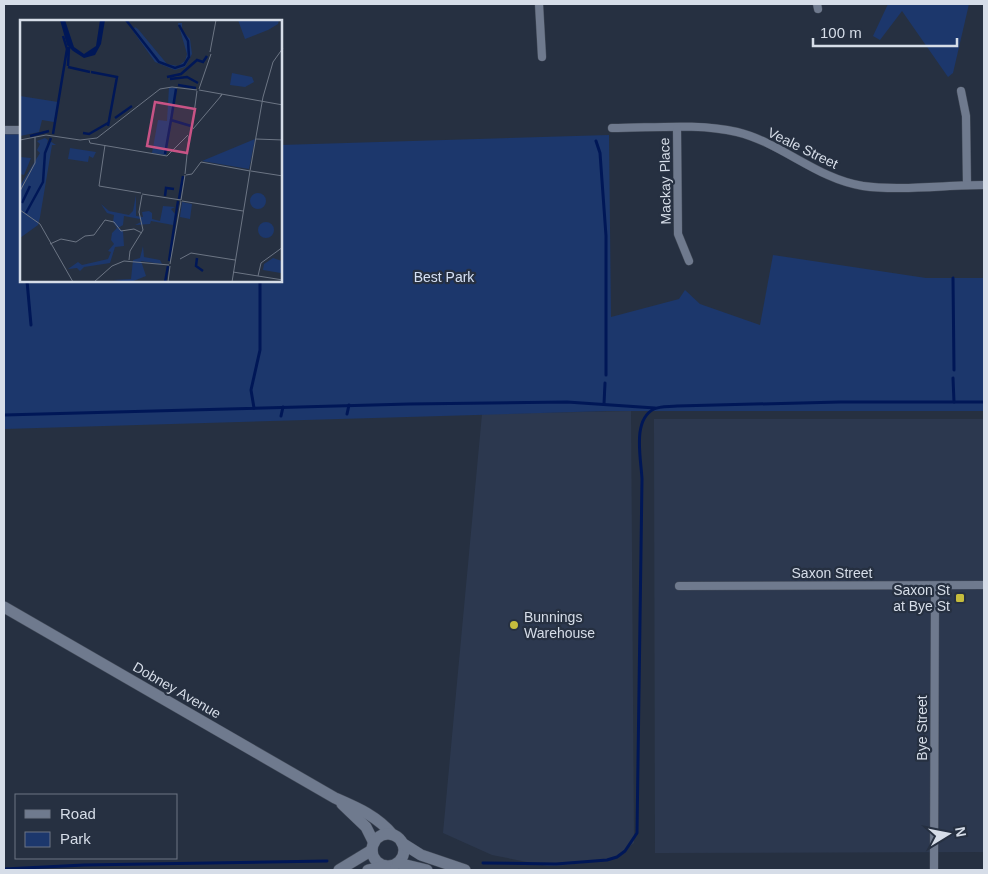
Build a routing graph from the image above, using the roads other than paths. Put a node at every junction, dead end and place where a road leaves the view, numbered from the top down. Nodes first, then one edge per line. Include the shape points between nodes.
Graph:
1 (539, 4) edge
2 (542, 57) dead end
3 (960, 91) dead end
4 (612, 128) dead end
5 (677, 128) junction
6 (4, 130) edge
7 (20, 130) edge
8 (967, 185) junction
9 (984, 185) edge
10 (689, 261) dead end
11 (679, 586) dead end
12 (935, 586) junction
13 (984, 586) edge
14 (4, 607) edge
15 (335, 798) junction
16 (393, 835) junction
17 (402, 843) junction
18 (373, 846) junction
19 (398, 863) junction
20 (385, 866) junction
21 (339, 870) edge
22 (368, 870) edge
23 (427, 870) edge
24 (465, 870) edge
25 (934, 870) edge

1 - 2 street
3 - 8 street via 966,116
4 - 5 street, Veale Street
5 - 8 street, Veale Street via 738,132 819,172 863,186
5 - 10 street, Mackay Place via 678,234
6 - 7 street
8 - 9 street, Veale Street
11 - 12 street, Saxon Street
12 - 13 street, Saxon Street
12 - 25 street, Bye Street
14 - 15 street, Dobney Avenue
15 - 16 street, Dobney Avenue via 376,818
15 - 18 street, Dobney Avenue via 366,827
16 - 17 street
16 - 18 street via 380,836
17 - 19 street via 403,856
17 - 24 street via 421,854
18 - 20 street via 376,860
18 - 21 street
19 - 20 street
19 - 23 street
20 - 22 street

